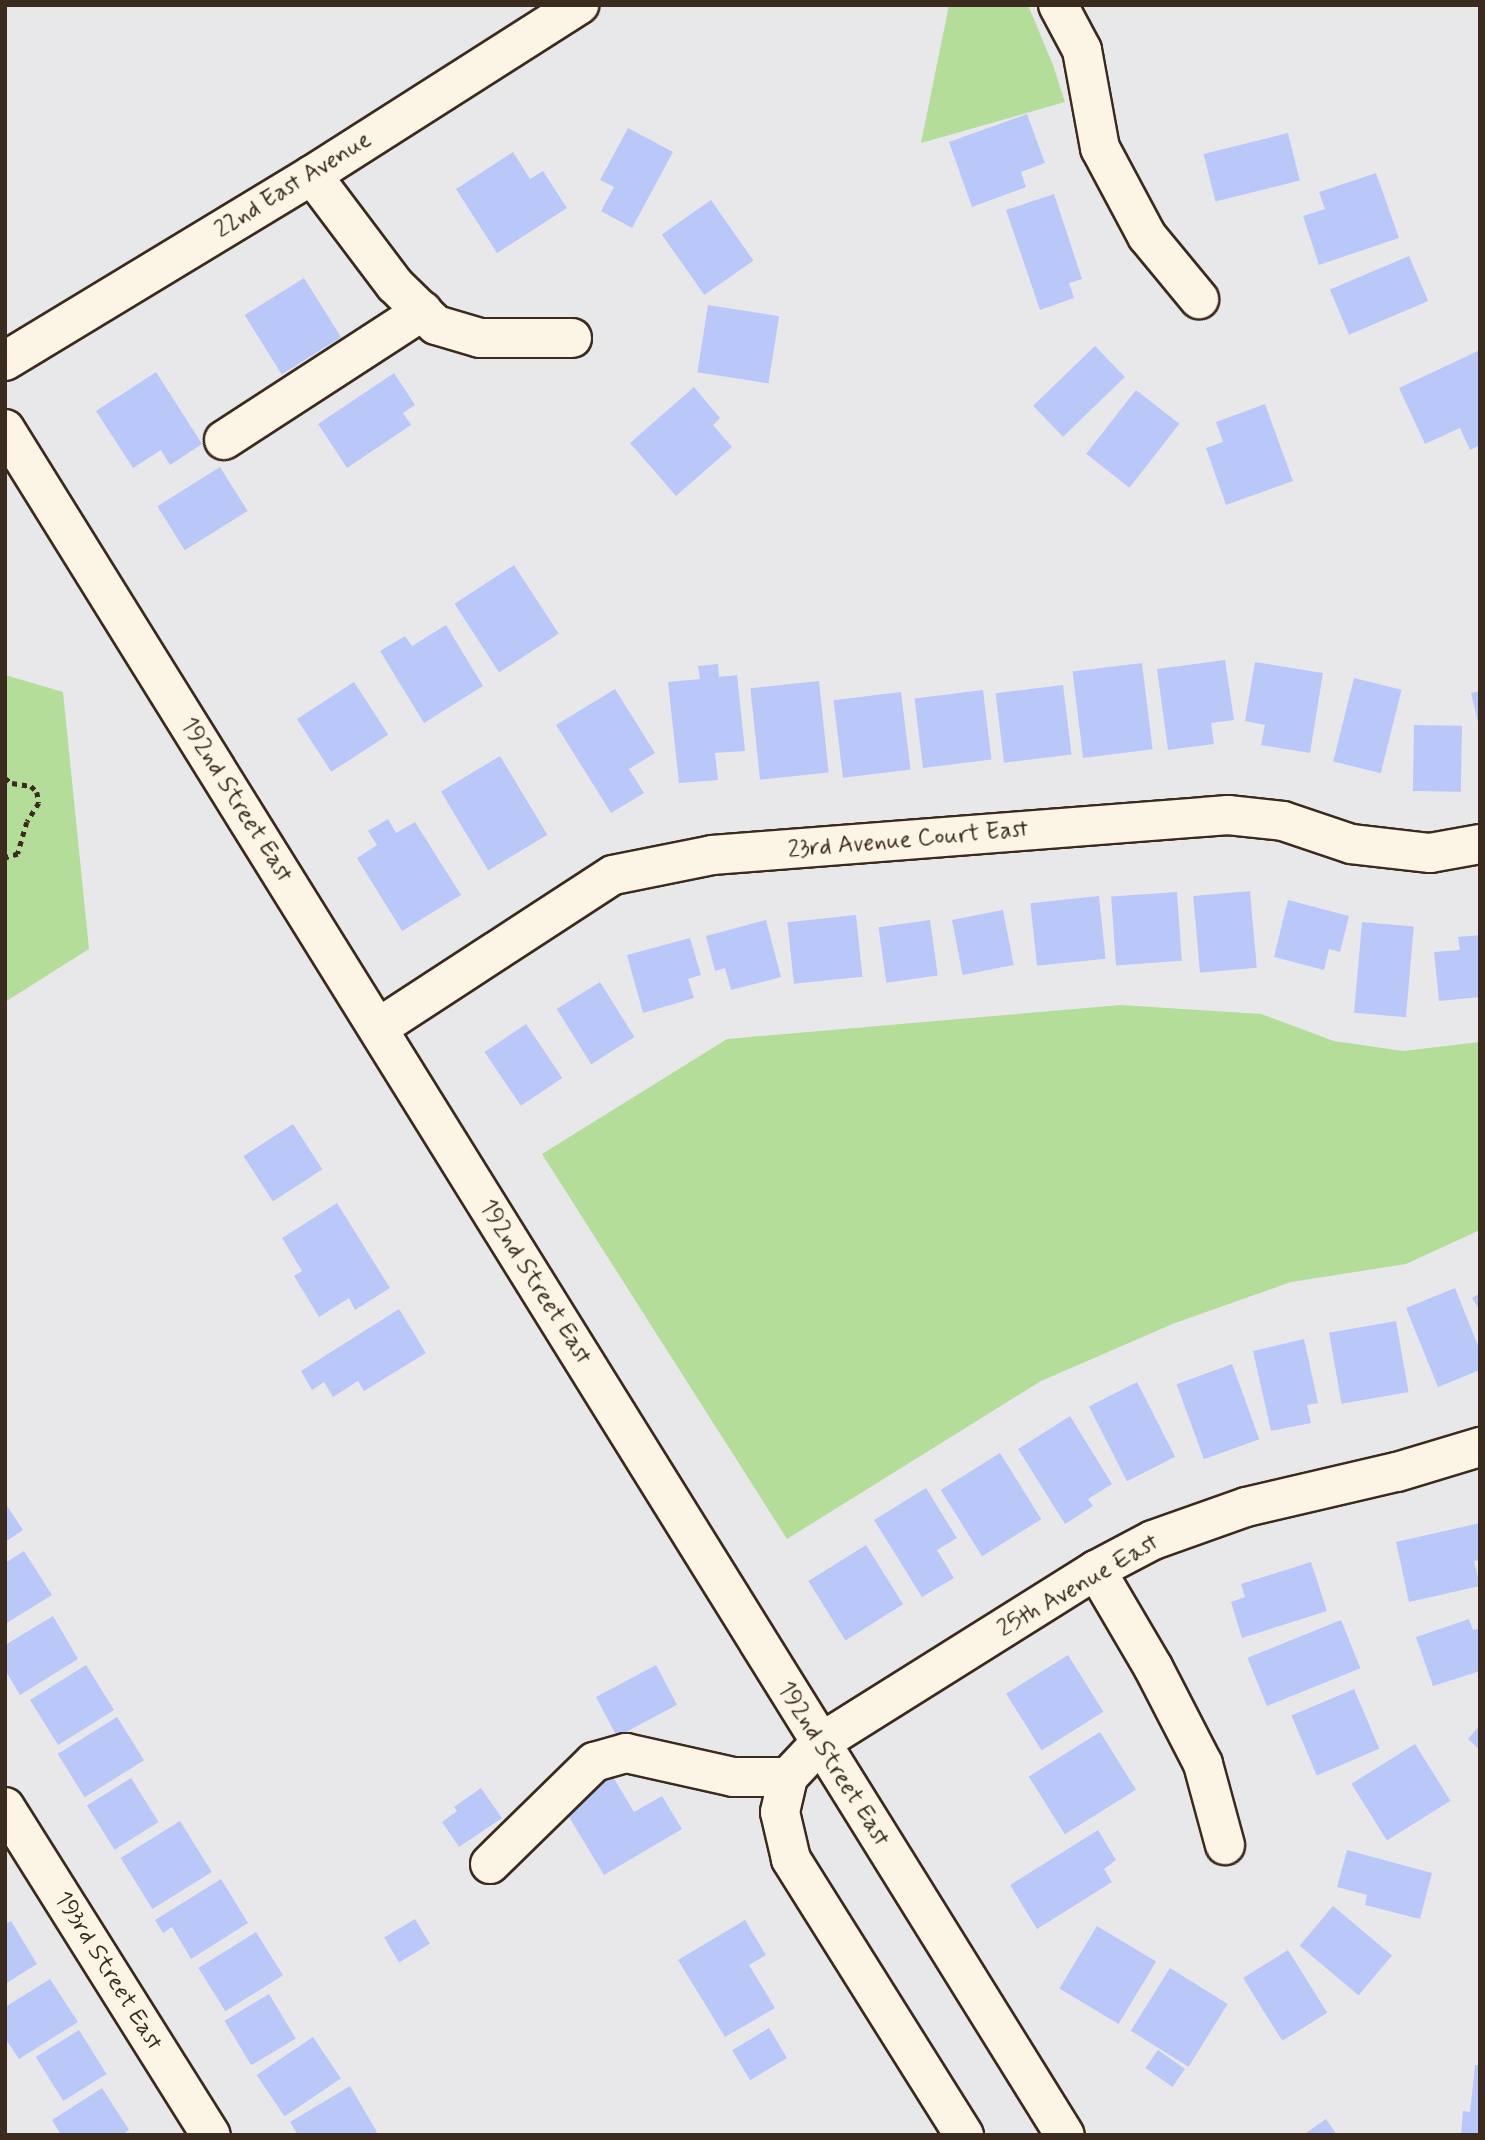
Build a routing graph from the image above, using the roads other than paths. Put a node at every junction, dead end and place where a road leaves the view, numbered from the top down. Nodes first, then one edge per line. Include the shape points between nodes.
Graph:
1 (579, 5) edge
2 (1058, 5) edge
3 (312, 175) junction
4 (1199, 299) dead end
5 (423, 311) junction
6 (572, 338) dead end
7 (5, 361) edge
8 (5, 429) edge
9 (224, 440) dead end
10 (1480, 844) edge
11 (378, 1028) junction
12 (1480, 1447) edge
13 (1096, 1570) junction
14 (820, 1743) junction
15 (788, 1777) junction
16 (5, 1807) edge
17 (1225, 1845) dead end
18 (490, 1864) dead end
19 (211, 2135) edge
20 (964, 2135) edge
21 (1065, 2135) edge

1 - 3 street, 22nd East Avenue
2 - 4 street via 1082,50 1100,148 1147,236
3 - 5 street via 395,285
3 - 7 street, 22nd East Avenue
5 - 6 street via 436,325 480,338
5 - 9 street
8 - 11 street, 192nd Street East
10 - 11 street, 23rd Avenue Court East via 1430,853 1351,844 1283,821 1228,815 712,855 613,876
11 - 14 street, 192nd Street East
12 - 13 street, 25th Avenue East via 1397,1472 1246,1507 1153,1540
13 - 14 street, 25th Avenue East
13 - 17 street via 1203,1764
14 - 15 street, 25th Avenue East
14 - 21 street, 192nd Street East
15 - 18 street via 733,1777 626,1753 594,1762
15 - 20 street via 780,1812 791,1859
16 - 19 street, 193rd Street East

